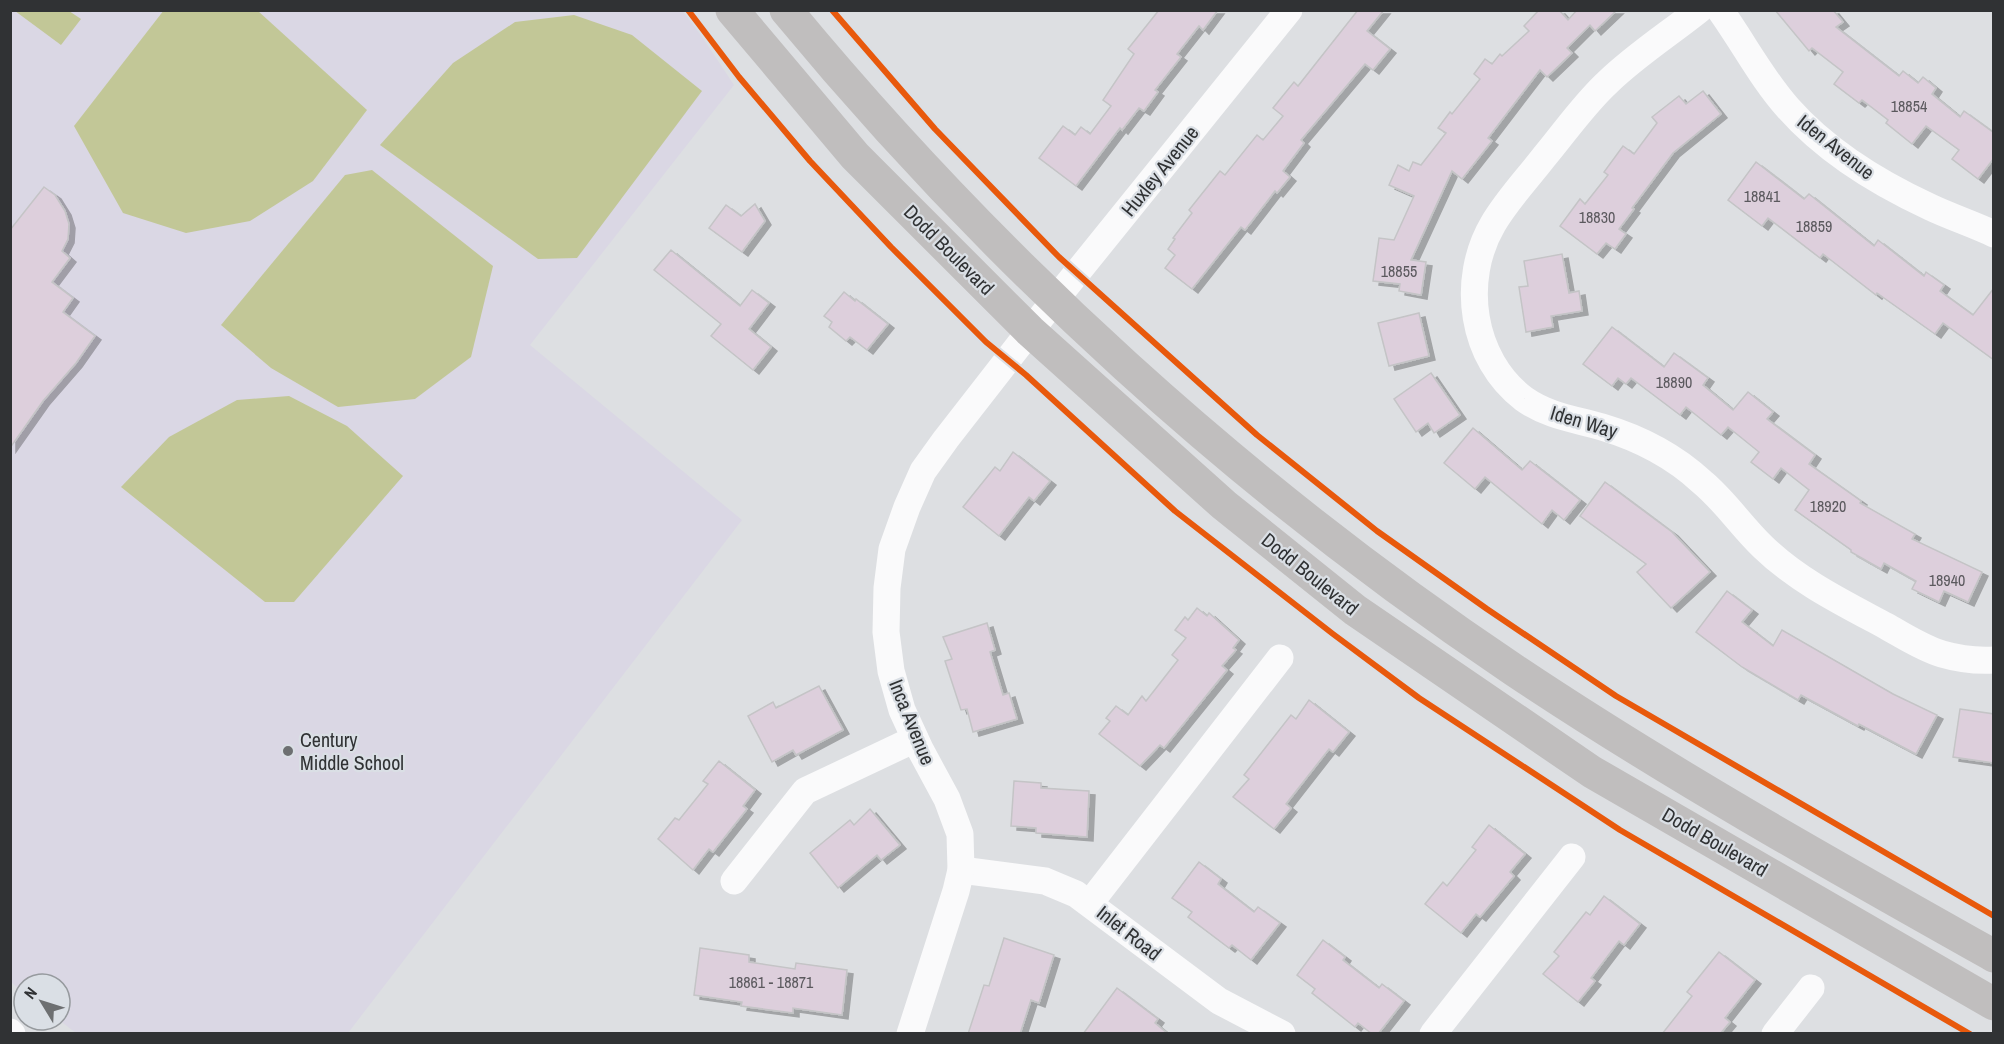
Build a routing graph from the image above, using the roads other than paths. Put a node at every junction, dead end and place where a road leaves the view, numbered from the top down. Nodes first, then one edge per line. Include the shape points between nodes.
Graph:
1 (732, 10) edge
2 (786, 10) edge
3 (1289, 10) edge
4 (1699, 10) edge
5 (1719, 10) edge
6 (1994, 234) edge
7 (1055, 299) junction
8 (1030, 331) junction
9 (1280, 658) dead end
10 (1994, 660) edge
11 (915, 739) junction
12 (1572, 857) dead end
13 (961, 870) junction
14 (734, 881) dead end
15 (1090, 903) junction
16 (1994, 956) edge
17 (1811, 988) dead end
18 (1994, 1004) edge
19 (910, 1034) edge
20 (1282, 1034) edge
21 (1433, 1034) edge
22 (1775, 1034) edge

1 - 8 main road, Dodd Boulevard via 855,156
2 - 7 main road, Dodd Boulevard via 907,149
3 - 7 street, Huxley Avenue
4 - 10 street, Iden Way via 1627,65 1593,97 1493,223 1479,257 1474,292 1484,345 1500,374 1521,396 1548,413 1623,434 1665,454 1719,498 1779,562 1815,586 1938,653
5 - 6 street, Iden Avenue via 1773,90 1818,137 1872,177
7 - 8 street, Huxley Avenue
7 - 16 main road, Dodd Boulevard via 1250,473 1480,647 1617,737
8 - 11 street, Inca Avenue via 923,471 892,549 886,632 891,671
8 - 18 main road, Dodd Boulevard via 1224,505 1365,619 1592,772
9 - 15 street
11 - 13 street, Inca Avenue via 955,816
11 - 14 street via 805,791
12 - 21 street
13 - 15 street, Inlet Road via 1045,881
13 - 19 street, Inca Avenue
15 - 20 street, Inlet Road via 1219,1001
17 - 22 street

